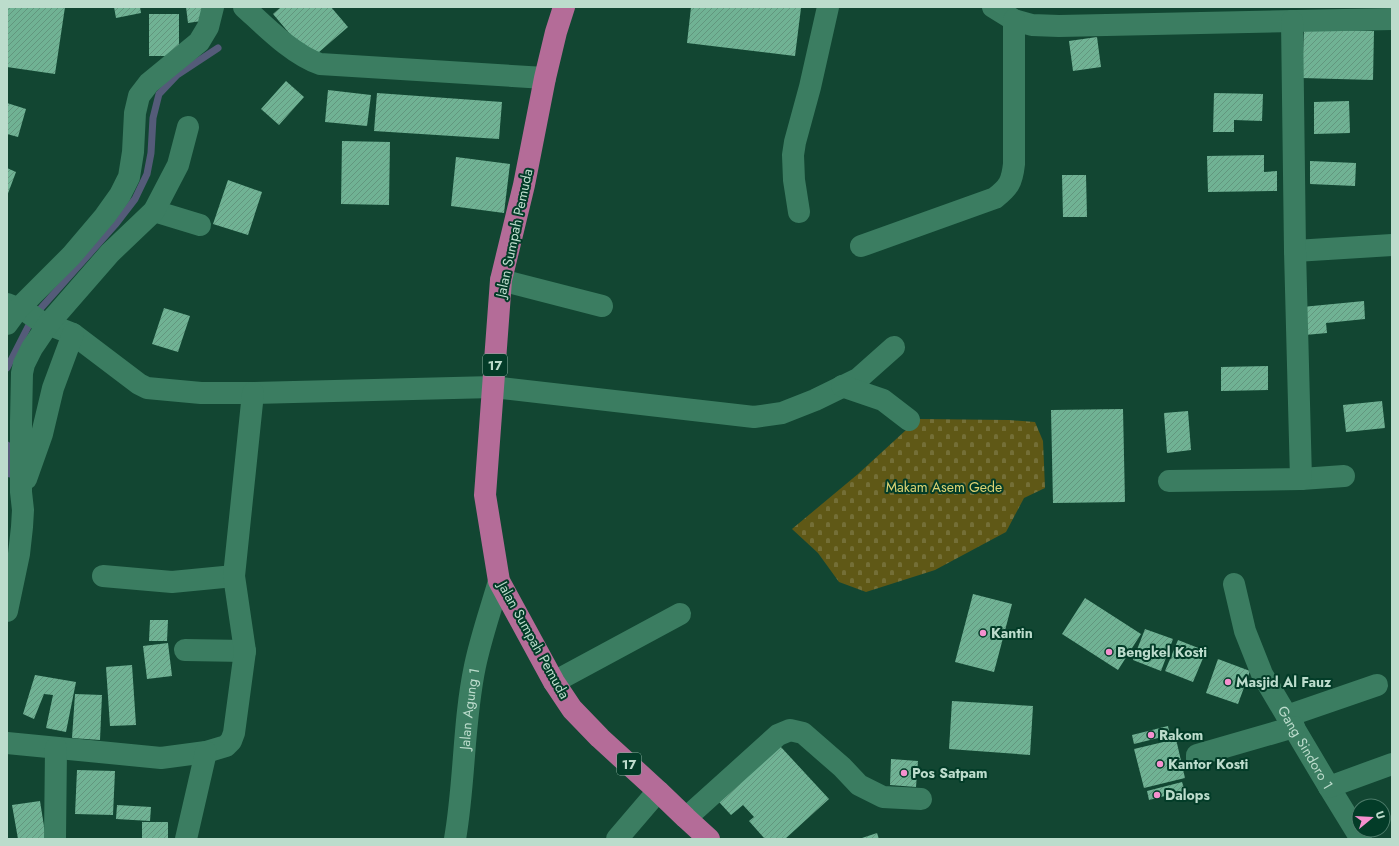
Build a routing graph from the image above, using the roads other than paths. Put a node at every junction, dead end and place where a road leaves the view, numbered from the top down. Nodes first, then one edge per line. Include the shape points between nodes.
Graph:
1 (213, 7) edge
2 (244, 7) edge
3 (564, 7) edge
4 (828, 7) edge
5 (993, 7) edge
6 (1190, 16) edge
7 (1303, 16) edge
8 (1392, 19) edge
9 (1014, 20) junction
10 (544, 78) junction
11 (188, 127) dead end
12 (154, 211) junction
13 (799, 212) dead end
14 (200, 225) dead end
15 (1392, 245) edge
16 (861, 246) dead end
17 (1295, 252) junction
18 (501, 280) junction
19 (602, 306) dead end
20 (25, 315) edge
21 (73, 334) junction
22 (894, 347) dead end
23 (842, 386) junction
24 (493, 388) junction
25 (253, 393) junction
26 (909, 420) dead end
27 (1344, 476) dead end
28 (1301, 479) junction
29 (1169, 481) dead end
30 (17, 505) edge
31 (103, 576) dead end
32 (234, 576) junction
33 (499, 581) junction
34 (1234, 584) dead end
35 (7, 611) edge
36 (680, 614) dead end
37 (185, 650) dead end
38 (245, 651) junction
39 (554, 682) junction
40 (1377, 685) dead end
41 (1290, 721) junction
42 (7, 743) edge
43 (56, 748) junction
44 (206, 752) junction
45 (1197, 759) dead end
46 (1392, 764) edge
47 (1329, 787) junction
48 (658, 791) junction
49 (921, 799) dead end
50 (686, 818) junction
51 (55, 839) edge
52 (186, 839) edge
53 (455, 839) edge
54 (617, 839) edge
55 (709, 839) edge
56 (1361, 839) edge

1 - 20 street via 208,27 199,42 149,83 139,96 135,113 130,177 120,195 106,216 70,256
2 - 10 street via 308,60 320,64
3 - 10 highway, Jalan Sumpah Pemuda / 17
4 - 13 street via 793,155
5 - 9 street
6 - 7 street
6 - 9 street via 1059,26 1032,25
7 - 8 street
7 - 17 street
9 - 16 street via 1014,164 1012,179 1006,190 996,198
10 - 18 highway, Jalan Sumpah Pemuda / 17 via 524,185
11 - 12 street via 178,165
12 - 14 street
12 - 20 street via 110,253
15 - 17 street
17 - 28 street
18 - 19 street
18 - 24 highway, Jalan Sumpah Pemuda / 17
20 - 21 street
20 - 30 street via 29,352 22,373
21 - 25 street via 147,388 201,393
21 - 30 street via 53,388 42,434
22 - 23 street via 858,379
23 - 24 street via 782,413 754,417
23 - 26 street via 883,400
24 - 25 street
24 - 33 highway, Jalan Sumpah Pemuda / 17 via 485,495
25 - 32 street
27 - 28 street
28 - 29 street
30 - 35 street via 19,554
31 - 32 street via 172,582
32 - 38 street
33 - 39 highway, Jalan Sumpah Pemuda / 17
33 - 53 street, Jalan Agung 1 via 475,666
34 - 41 street, Gang Sindoro 1 via 1252,652
36 - 39 street
37 - 38 street
38 - 44 street via 231,741 226,746
39 - 48 highway, Jalan Sumpah Pemuda / 17 via 572,709
40 - 41 street
41 - 45 street via 1197,755
41 - 47 street, Gang Sindoro 1
42 - 43 street
43 - 44 street via 162,758
43 - 51 street
44 - 52 street
46 - 47 street
47 - 56 street, Gang Sindoro 1
48 - 50 highway, Jalan Sumpah Pemuda / 17
48 - 54 street
49 - 50 street via 883,797 859,785 814,741 803,733 790,730 778,735
50 - 55 highway, Jalan Sumpah Pemuda / 17

